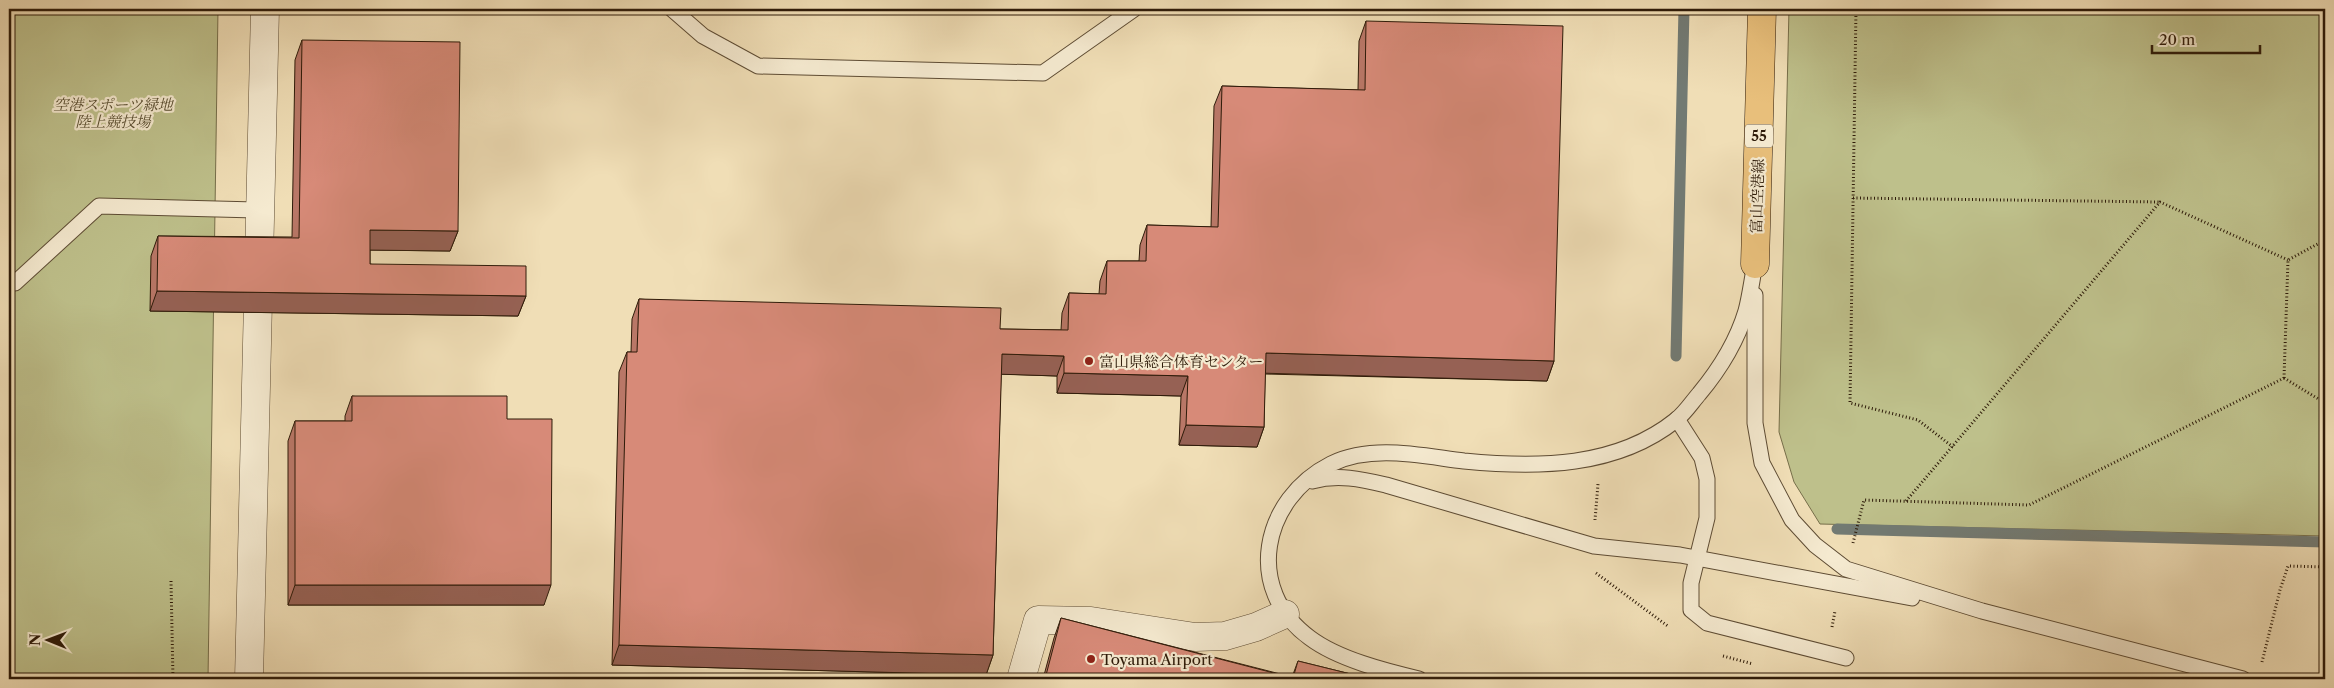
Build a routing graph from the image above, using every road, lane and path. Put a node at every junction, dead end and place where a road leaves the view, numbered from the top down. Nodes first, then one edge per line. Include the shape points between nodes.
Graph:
1 (265, 9) edge
2 (672, 9) edge
3 (1134, 9) edge
4 (1762, 9) edge
5 (1856, 9) edge
6 (1853, 198) junction
7 (2160, 202) junction
8 (260, 210) junction
9 (2325, 240) edge
10 (2288, 260) junction
11 (1755, 264) junction
12 (15, 282) dead end
13 (2284, 378) junction
14 (2325, 403) edge
15 (1677, 419) junction
16 (1953, 446) junction
17 (1598, 478) dead end
18 (1292, 494) junction
19 (1906, 501) junction
20 (1595, 522) dead end
21 (1853, 545) dead end
22 (1697, 558) junction
23 (2325, 567) edge
24 (170, 581) dead end
25 (1836, 610) dead end
26 (1982, 611) junction
27 (1285, 614) junction
28 (1832, 628) dead end
29 (1846, 658) dead end
30 (2260, 671) dead end
31 (173, 679) edge
32 (249, 679) edge
33 (1021, 679) edge
34 (1419, 679) edge
35 (2243, 679) edge

1 - 8 street
2 - 3 lane via 703,36 758,66 1042,73
4 - 11 main road, 富山空港線 / 55
5 - 6 path
6 - 7 path
6 - 16 path via 1850,403 1918,420
7 - 10 path
7 - 16 path
8 - 12 lane via 99,206
8 - 32 street via 258,646
9 - 10 path
10 - 13 path
11 - 15 lane via 1745,312 1732,344 1711,380
11 - 26 lane via 1755,423 1762,463 1792,520 1815,545 1846,569
13 - 14 path
13 - 19 path via 2029,506
15 - 18 lane via 1635,446 1597,458 1557,463 1518,465 1386,453 1359,455 1333,464
15 - 22 lane via 1702,458 1707,479 1707,518
16 - 19 path
17 - 20 path
18 - 22 lane via 1329,476 1354,477 1594,546
18 - 27 lane via 1277,518 1270,544 1268,572 1274,595
19 - 21 path via 1864,500
22 - 26 lane
22 - 29 lane via 1690,583 1691,610 1706,623
23 - 30 path via 2288,566
24 - 31 path
25 - 28 path
26 - 35 lane
27 - 33 street via 1225,636 1195,638 1091,621 1038,620
27 - 34 lane via 1310,638 1344,656

